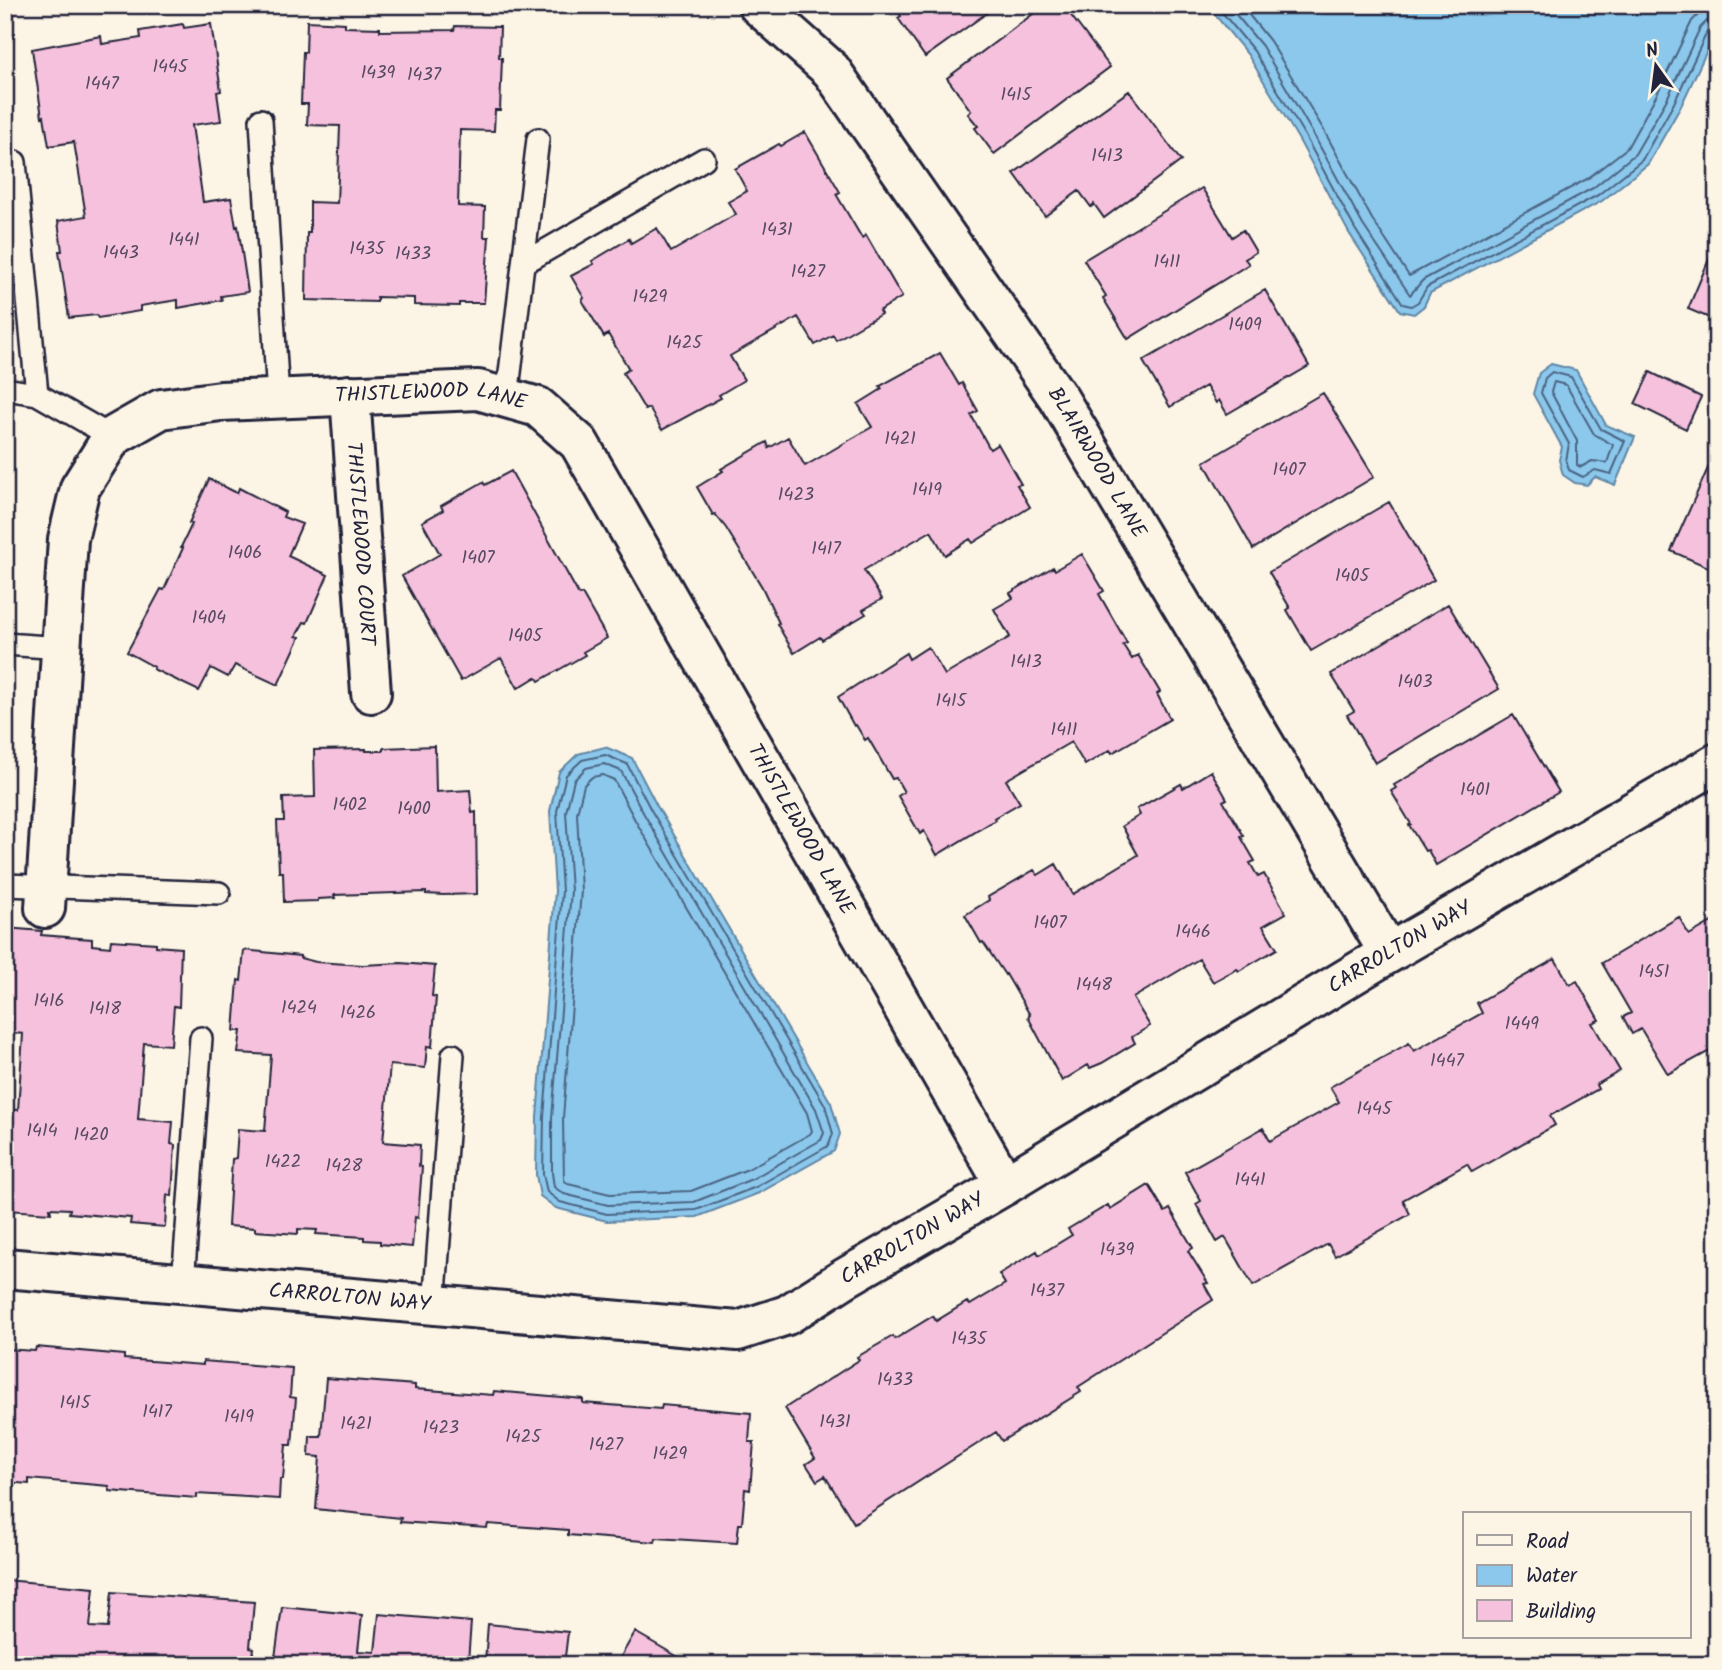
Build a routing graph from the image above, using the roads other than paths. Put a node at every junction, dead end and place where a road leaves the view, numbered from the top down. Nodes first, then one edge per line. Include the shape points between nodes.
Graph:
1 (758, 5) edge
2 (261, 120) dead end
3 (538, 139) dead end
4 (704, 159) dead end
5 (15, 162) dead end
6 (524, 263) junction
7 (5, 389) edge
8 (37, 394) junction
9 (350, 395) junction
10 (278, 398) junction
11 (508, 398) junction
12 (112, 437) junction
13 (5, 644) edge
14 (62, 648) junction
15 (371, 693) dead end
16 (1717, 763) edge
17 (5, 885) edge
18 (219, 893) dead end
19 (45, 897) junction
20 (1390, 953) junction
21 (201, 1038) dead end
22 (453, 1055) dead end
23 (1005, 1185) junction
24 (5, 1268) edge
25 (183, 1283) junction
26 (434, 1306) junction

1 - 20 street, BLAIRWOOD LANE via 831,70 1059,399
2 - 10 lane
3 - 6 lane
4 - 6 lane
5 - 8 lane
6 - 11 lane
7 - 8 lane
8 - 12 lane
9 - 10 street, THISTLEWOOD LANE
9 - 11 street, THISTLEWOOD LANE via 478,390
9 - 15 street, THISTLEWOOD COURT
10 - 12 street, THISTLEWOOD LANE via 161,409
11 - 23 street, THISTLEWOOD LANE via 538,407 579,443
12 - 14 street, THISTLEWOOD LANE via 80,488 68,540
13 - 14 lane
14 - 19 street, THISTLEWOOD LANE
16 - 20 street, CARROLTON WAY
17 - 19 lane
18 - 19 lane
20 - 23 street, CARROLTON WAY
21 - 25 lane
22 - 26 lane
23 - 26 street, CARROLTON WAY via 787,1315 738,1331
24 - 25 street, CARROLTON WAY
25 - 26 street, CARROLTON WAY

